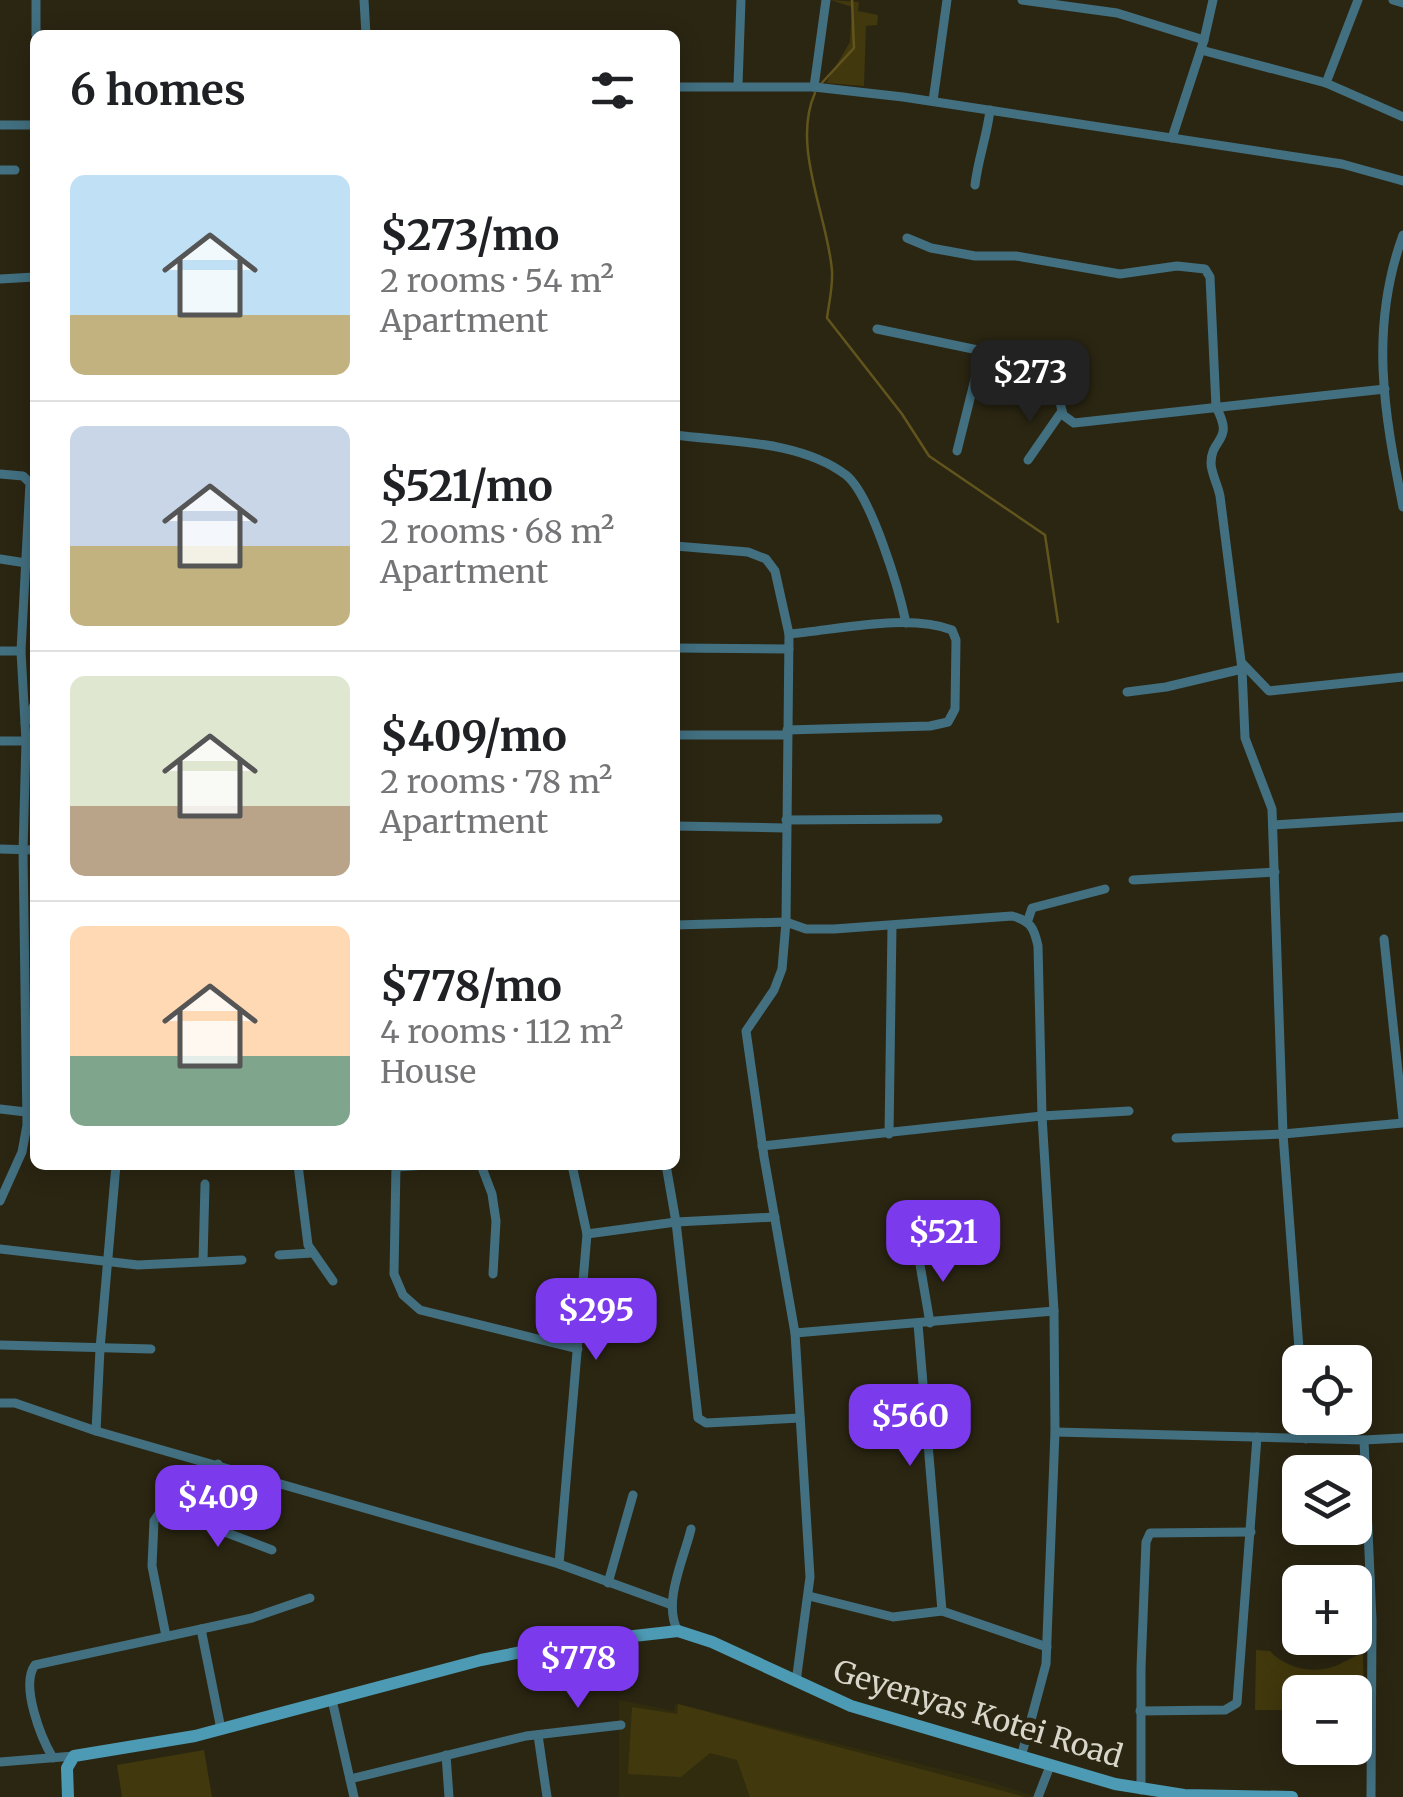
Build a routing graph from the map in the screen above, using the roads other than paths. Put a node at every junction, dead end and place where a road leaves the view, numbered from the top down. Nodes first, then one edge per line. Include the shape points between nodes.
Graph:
1 (36, 0) edge
2 (364, 0) edge
3 (740, 0) edge
4 (826, 0) edge
5 (947, 0) edge
6 (1022, 0) edge
7 (1213, 0) edge
8 (1358, 0) edge
9 (1393, 0) edge
10 (1403, 3) edge
11 (36, 30) edge
12 (366, 30) edge
13 (1203, 45) junction
14 (1326, 84) junction
15 (738, 85) junction
16 (680, 87) edge
17 (814, 87) junction
18 (933, 101) junction
19 (990, 110) junction
20 (1403, 116) edge
21 (0, 125) edge
22 (30, 125) edge
23 (1172, 138) junction
24 (0, 170) edge
25 (15, 170) dead end
26 (1403, 181) edge
27 (975, 185) dead end
28 (1403, 235) edge
29 (907, 238) dead end
30 (30, 277) edge
31 (0, 279) edge
32 (876, 328) dead end
33 (982, 352) junction
34 (1385, 389) junction
35 (1216, 408) junction
36 (1062, 410) junction
37 (680, 436) edge
38 (957, 451) dead end
39 (1398, 457) edge
40 (1028, 460) dead end
41 (0, 474) edge
42 (1403, 507) edge
43 (680, 546) edge
44 (0, 560) edge
45 (26, 562) junction
46 (906, 622) junction
47 (789, 634) junction
48 (680, 648) edge
49 (789, 649) junction
50 (0, 650) edge
51 (21, 651) junction
52 (1242, 666) junction
53 (1403, 677) edge
54 (1126, 692) dead end
55 (30, 713) edge
56 (24, 724) junction
57 (787, 732) junction
58 (680, 735) edge
59 (0, 741) edge
60 (26, 741) junction
61 (1403, 817) edge
62 (938, 819) dead end
63 (786, 824) junction
64 (1273, 825) junction
65 (680, 826) edge
66 (0, 849) edge
67 (30, 850) edge
68 (23, 851) junction
69 (1274, 872) junction
70 (1133, 880) dead end
71 (1105, 890) dead end
72 (1028, 920) junction
73 (786, 922) junction
74 (680, 924) edge
75 (892, 926) junction
76 (1384, 939) dead end
77 (30, 941) edge
78 (30, 1055) edge
79 (0, 1109) edge
80 (26, 1112) junction
81 (1128, 1112) dead end
82 (1042, 1116) junction
83 (1403, 1121) edge
84 (30, 1122) edge
85 (30, 1128) edge
86 (889, 1134) junction
87 (1283, 1134) junction
88 (1176, 1138) dead end
89 (762, 1146) junction
90 (116, 1170) edge
91 (299, 1170) edge
92 (396, 1170) edge
93 (483, 1170) edge
94 (573, 1170) edge
95 (667, 1170) edge
96 (205, 1184) dead end
97 (0, 1201) edge
98 (775, 1217) junction
99 (676, 1222) junction
100 (587, 1234) junction
101 (0, 1249) edge
102 (312, 1253) junction
103 (918, 1253) dead end
104 (279, 1254) dead end
105 (242, 1260) dead end
106 (203, 1262) junction
107 (109, 1264) junction
108 (493, 1274) dead end
109 (332, 1281) dead end
110 (1054, 1311) junction
111 (930, 1323) junction
112 (918, 1324) junction
113 (795, 1333) junction
114 (0, 1345) edge
115 (1299, 1345) edge
116 (100, 1349) junction
117 (578, 1349) junction
118 (151, 1350) dead end
119 (0, 1403) edge
120 (800, 1418) junction
121 (96, 1430) junction
122 (1055, 1432) junction
123 (1306, 1435) edge
124 (1257, 1438) junction
125 (1403, 1438) edge
126 (1306, 1439) junction
127 (1364, 1440) junction
128 (218, 1464) junction
129 (634, 1495) dead end
130 (202, 1523) junction
131 (692, 1529) dead end
132 (1250, 1532) junction
133 (272, 1550) dead end
134 (559, 1564) junction
135 (608, 1583) junction
136 (809, 1596) junction
137 (310, 1598) dead end
138 (672, 1605) junction
139 (942, 1612) junction
140 (202, 1629) junction
141 (678, 1631) junction
142 (166, 1636) junction
143 (1048, 1647) junction
144 (796, 1682) junction
145 (332, 1700) junction
146 (1140, 1711) junction
147 (622, 1725) dead end
148 (221, 1729) junction
149 (538, 1735) junction
150 (446, 1755) junction
151 (74, 1756) junction
152 (1021, 1757) junction
153 (53, 1758) junction
154 (0, 1762) edge
155 (1050, 1766) junction
156 (350, 1778) junction
157 (1141, 1790) junction
158 (68, 1797) edge
159 (354, 1797) edge
160 (450, 1797) edge
161 (547, 1797) edge
162 (1038, 1797) edge
163 (1292, 1797) edge
164 (1372, 1797) edge

1 - 11 street
2 - 12 street
3 - 15 street
4 - 17 street
5 - 18 street
6 - 13 street via 1117,13
7 - 13 street
8 - 14 street
9 - 10 street
13 - 14 street
13 - 23 street
14 - 20 street
15 - 16 street
15 - 17 street
17 - 18 street
18 - 19 street
19 - 23 street
19 - 27 street
21 - 22 street
23 - 26 street via 1342,164
24 - 25 street
28 - 34 street via 1382,310
29 - 35 street via 975,256 1016,256 1120,274 1205,269
30 - 31 street
32 - 33 street
33 - 36 street via 1040,362 1050,370
33 - 38 street
34 - 35 street
34 - 39 street
35 - 36 street via 1074,423
35 - 52 street via 1224,436 1212,468
36 - 40 street
37 - 46 street via 802,453 849,477 869,510
39 - 42 street
41 - 45 street via 30,483
43 - 47 street via 766,558
44 - 45 street
45 - 51 street
46 - 47 street
46 - 57 street via 952,630 955,709 948,722
47 - 49 street
48 - 49 street
49 - 57 street
50 - 51 street
51 - 56 street
52 - 53 street via 1269,690
52 - 54 street
52 - 64 street via 1246,738
55 - 56 street
56 - 60 street
57 - 58 street
57 - 63 street
59 - 60 street
60 - 68 street
61 - 64 street
62 - 63 street
63 - 65 street
63 - 73 street
64 - 69 street
66 - 68 street
67 - 68 street
68 - 77 street
69 - 70 street
69 - 87 street
71 - 72 street via 1032,908
72 - 75 street
72 - 82 street via 1038,946
73 - 74 street
73 - 75 street via 806,928
73 - 89 street via 774,990 746,1031
75 - 86 street
76 - 83 street
78 - 80 street
79 - 80 street
80 - 84 street
81 - 82 street
82 - 86 street
82 - 110 street
83 - 87 street
85 - 97 street
86 - 89 street
87 - 88 street
87 - 115 street
89 - 98 street
90 - 107 street
91 - 102 street
92 - 117 street via 394,1274 403,1295 420,1310
93 - 108 street via 496,1221
94 - 100 street
95 - 99 street
96 - 106 street
98 - 99 street
98 - 113 street
99 - 100 street
99 - 120 street via 698,1418
100 - 117 street
101 - 107 street
102 - 104 street
102 - 109 street
103 - 111 street
105 - 106 street
106 - 107 street
107 - 116 street
110 - 111 street
110 - 122 street
111 - 112 street
112 - 113 street
112 - 139 street
113 - 120 street
114 - 116 street
116 - 118 street
116 - 121 street
117 - 134 street
119 - 121 street
120 - 136 street
121 - 128 street
122 - 124 street
122 - 143 street
123 - 126 street
124 - 126 street
124 - 132 street
125 - 127 street
126 - 127 street
127 - 164 street
128 - 130 street
128 - 134 street
129 - 135 street
130 - 133 street
130 - 142 street via 162,1514 154,1520 152,1566
131 - 138 street
132 - 146 street via 1237,1703 1208,1712
132 - 146 street via 1150,1534
134 - 135 street
135 - 138 street
136 - 139 street via 894,1617
136 - 144 street
137 - 140 street
138 - 141 street
139 - 143 street
140 - 142 street
140 - 148 street
141 - 144 street, Geyenyas Kotei Road
141 - 145 street, Geyenyas Kotei Road via 481,1660
142 - 153 street via 35,1664 29,1679 34,1709
143 - 152 street
144 - 152 street, Geyenyas Kotei Road
145 - 148 street, Geyenyas Kotei Road
145 - 156 street
146 - 157 street
147 - 149 street
148 - 151 street, Geyenyas Kotei Road
149 - 150 street
149 - 161 street
150 - 156 street
150 - 160 street
151 - 153 street
151 - 158 street via 67,1768
152 - 155 street, Geyenyas Kotei Road
153 - 154 street
155 - 157 street, Geyenyas Kotei Road
155 - 162 street
156 - 159 street
157 - 163 street, Geyenyas Kotei Road

